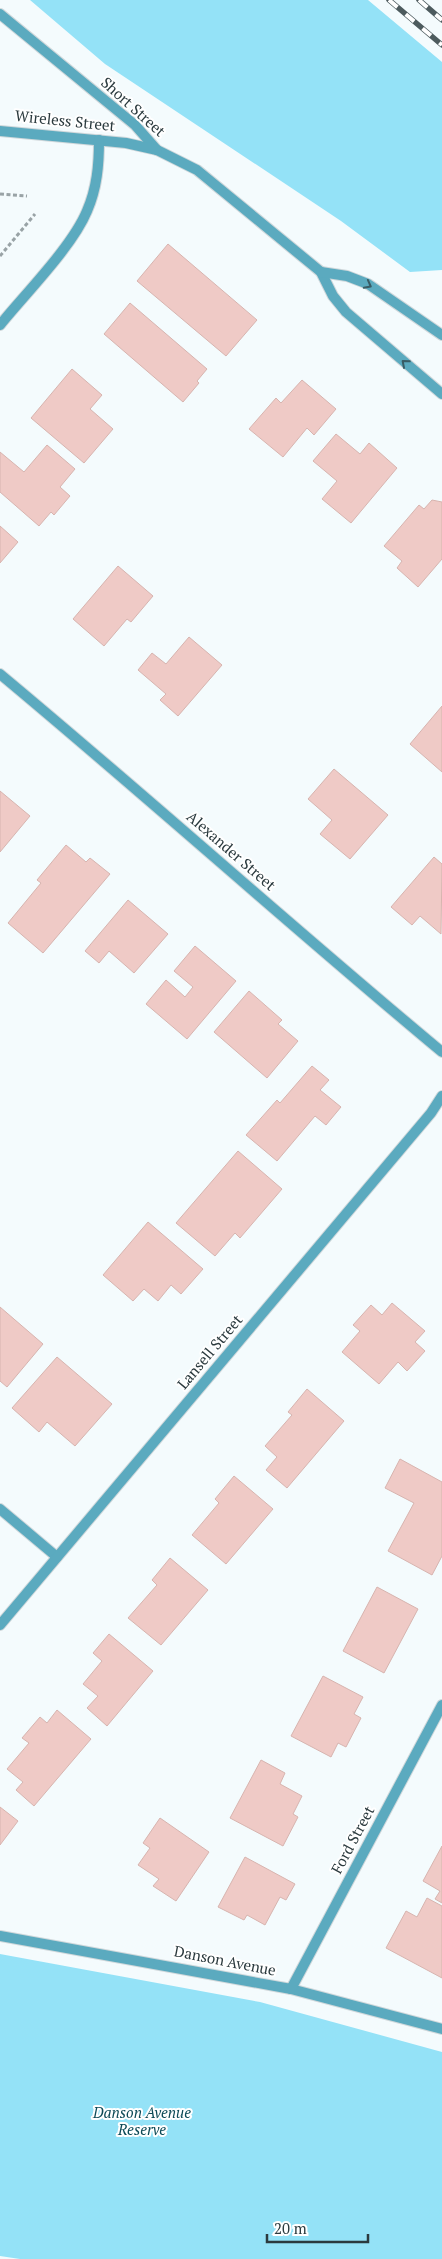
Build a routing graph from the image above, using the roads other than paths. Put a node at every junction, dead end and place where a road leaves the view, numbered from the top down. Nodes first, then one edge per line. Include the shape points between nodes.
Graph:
1 (0, 14) edge
2 (0, 131) edge
3 (99, 140) junction
4 (157, 150) junction
5 (321, 272) junction
6 (0, 325) edge
7 (442, 335) edge
8 (442, 394) edge
9 (0, 674) edge
10 (442, 1052) edge
11 (442, 1096) edge
12 (0, 1509) edge
13 (57, 1557) junction
14 (0, 1625) edge
15 (442, 1705) edge
16 (0, 1936) edge
17 (290, 1989) junction
18 (442, 2029) edge

1 - 4 street, Short Street via 135,125
2 - 3 street, Wireless Street
3 - 4 street, Wireless Street
3 - 6 street via 99,167 86,214 58,256
4 - 5 street, Short Street via 197,170
5 -> 7 street via 347,276 368,284
8 -> 5 street, Short Street via 346,312 333,296
9 - 10 street, Alexander Street
11 - 13 street, Lansell Street
12 - 13 street
13 - 14 street, Lansell Street
15 - 17 street, Ford Street
16 - 17 street, Danson Avenue
17 - 18 street, Danson Avenue

